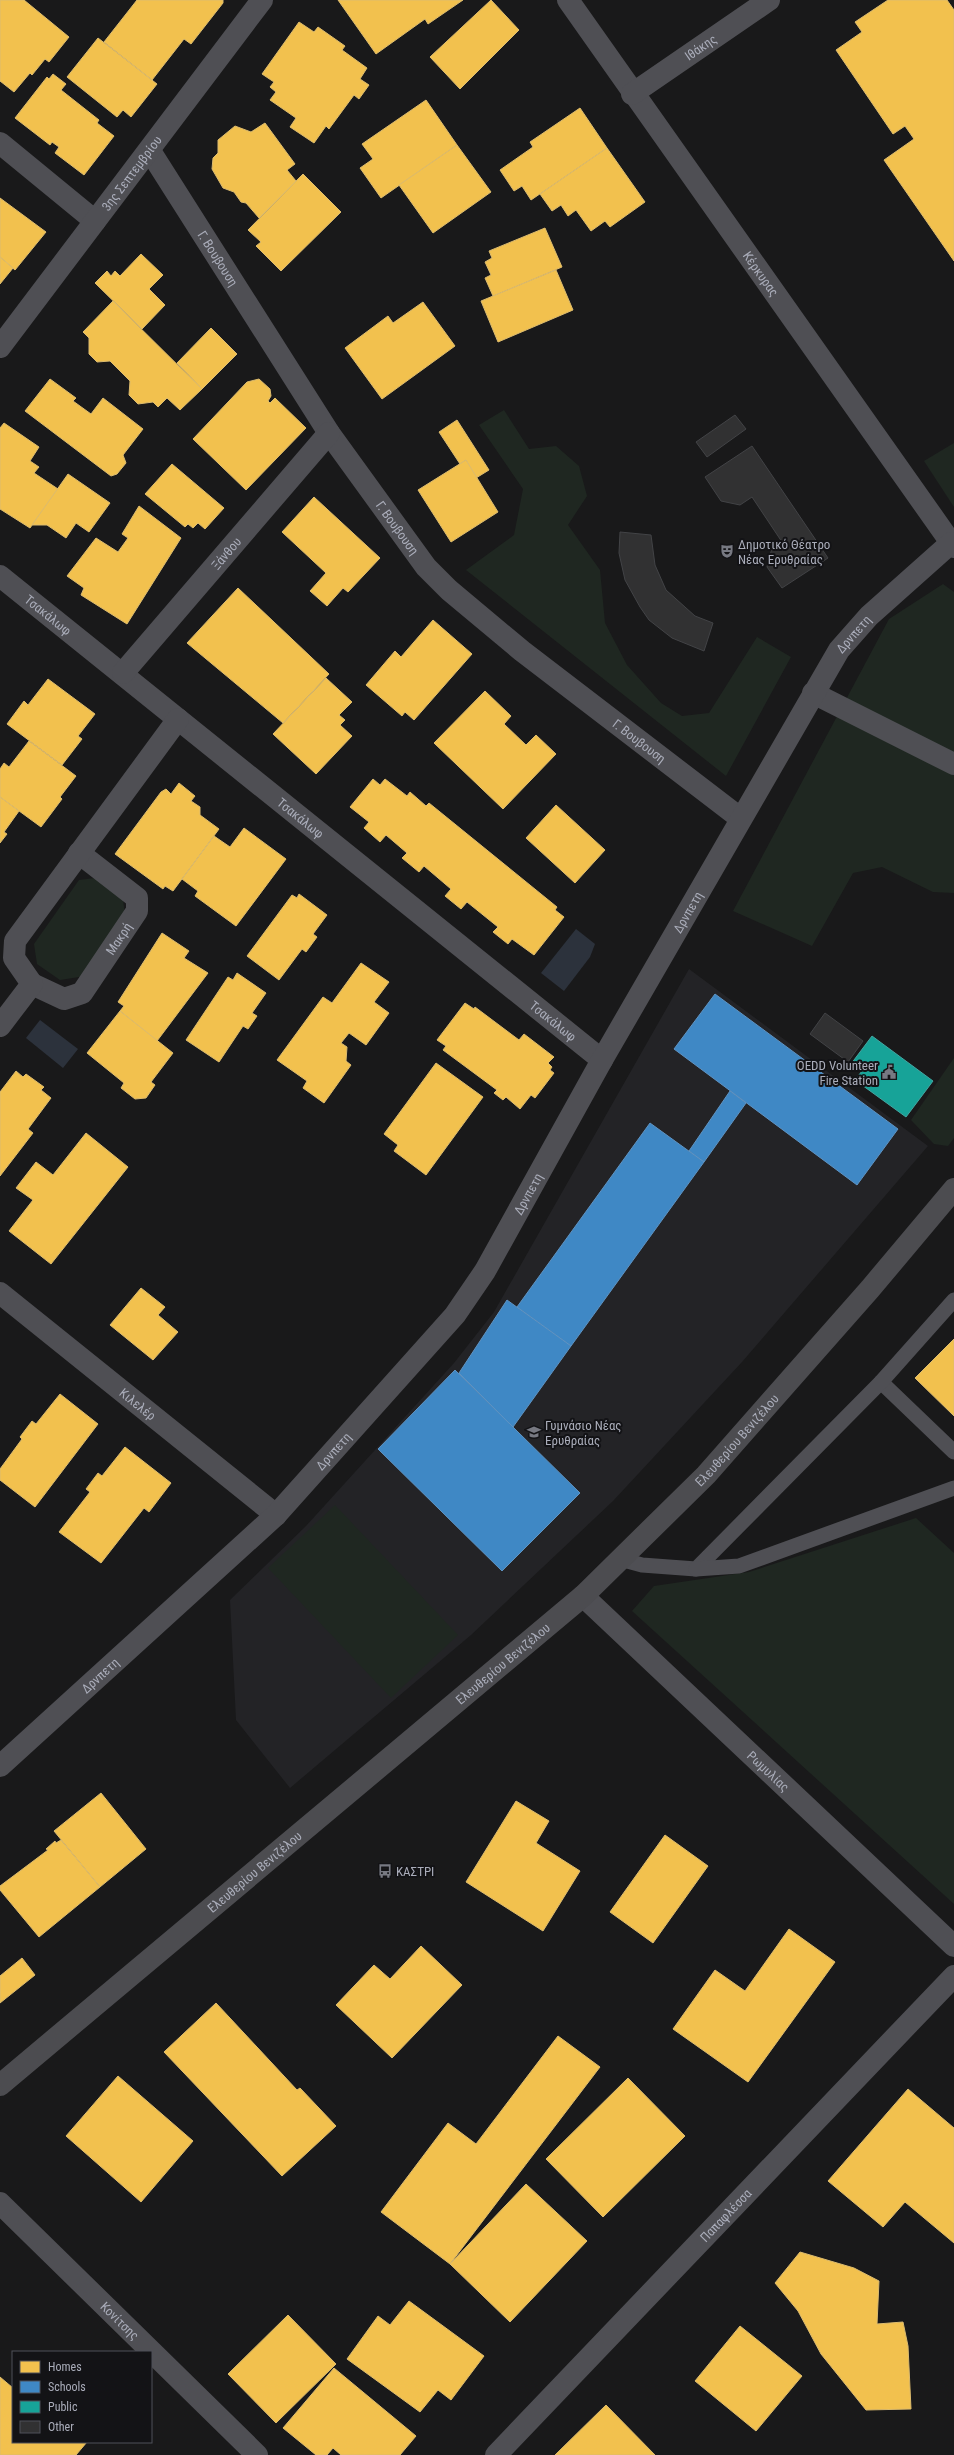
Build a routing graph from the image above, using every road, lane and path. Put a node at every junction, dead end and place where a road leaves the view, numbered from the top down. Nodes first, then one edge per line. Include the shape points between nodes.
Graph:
1 (262, 0) edge
2 (568, 0) edge
3 (769, 0) edge
4 (632, 94) junction
5 (0, 143) edge
6 (150, 151) junction
7 (95, 222) junction
8 (0, 347) edge
9 (329, 433) junction
10 (953, 545) edge
11 (0, 576) edge
12 (123, 673) junction
13 (813, 693) junction
14 (178, 719) junction
15 (954, 764) edge
16 (740, 818) junction
17 (79, 853) junction
18 (32, 984) junction
19 (0, 1026) edge
20 (602, 1060) junction
21 (954, 1189) edge
22 (0, 1293) edge
23 (954, 1300) edge
24 (881, 1382) junction
25 (954, 1452) edge
26 (954, 1488) edge
27 (276, 1515) junction
28 (620, 1559) junction
29 (696, 1569) junction
30 (583, 1596) junction
31 (0, 1766) edge
32 (954, 1946) edge
33 (954, 1976) edge
34 (0, 2085) edge
35 (0, 2203) edge
36 (151, 2351) edge
37 (152, 2352) edge
38 (257, 2455) edge
39 (496, 2455) edge

1 - 6 street, 3ης Σεπτεμβρίου
2 - 4 street, Κέρκυρας
3 - 4 street, Ιθάκης
4 - 10 street, Κέρκυρας
5 - 7 street
6 - 7 street, 3ης Σεπτεμβρίου
6 - 9 street, Γ. Βουβουση
7 - 8 street, 3ης Σεπτεμβρίου
9 - 12 street, Ξάνθου
9 - 16 street, Γ. Βουβουση via 426,567 449,590 522,651
10 - 13 street, Δρνπετη via 869,616 839,650
11 - 12 street, Τσακάλωφ
12 - 14 street, Τσακάλωφ
13 - 15 street
13 - 16 street, Δρνπετη
14 - 17 street
14 - 20 street, Τσακάλωφ
16 - 20 street, Δρνπετη
17 - 18 street via 15,941 14,958
17 - 18 street, Μακρή via 137,898 137,911 82,993 64,999
18 - 19 street
20 - 27 street, Δρνπετη via 485,1271 455,1315
21 - 28 main road, Ελευθερίου Βενιζέλου via 865,1295 706,1475
22 - 27 street, Κιλελέρ
23 - 24 lane
24 - 25 lane
24 - 29 lane
26 - 29 lane via 739,1566
27 - 31 street, Δρνπετη
28 - 29 lane via 642,1565
28 - 30 main road, Ελευθερίου Βενιζέλου
30 - 32 street, Ρωμυλίας
30 - 34 main road, Ελευθερίου Βενιζέλου
33 - 39 street, Παπαφλέσσα
35 - 36 street, Κονίτσης
37 - 38 street, Κονίτσης

